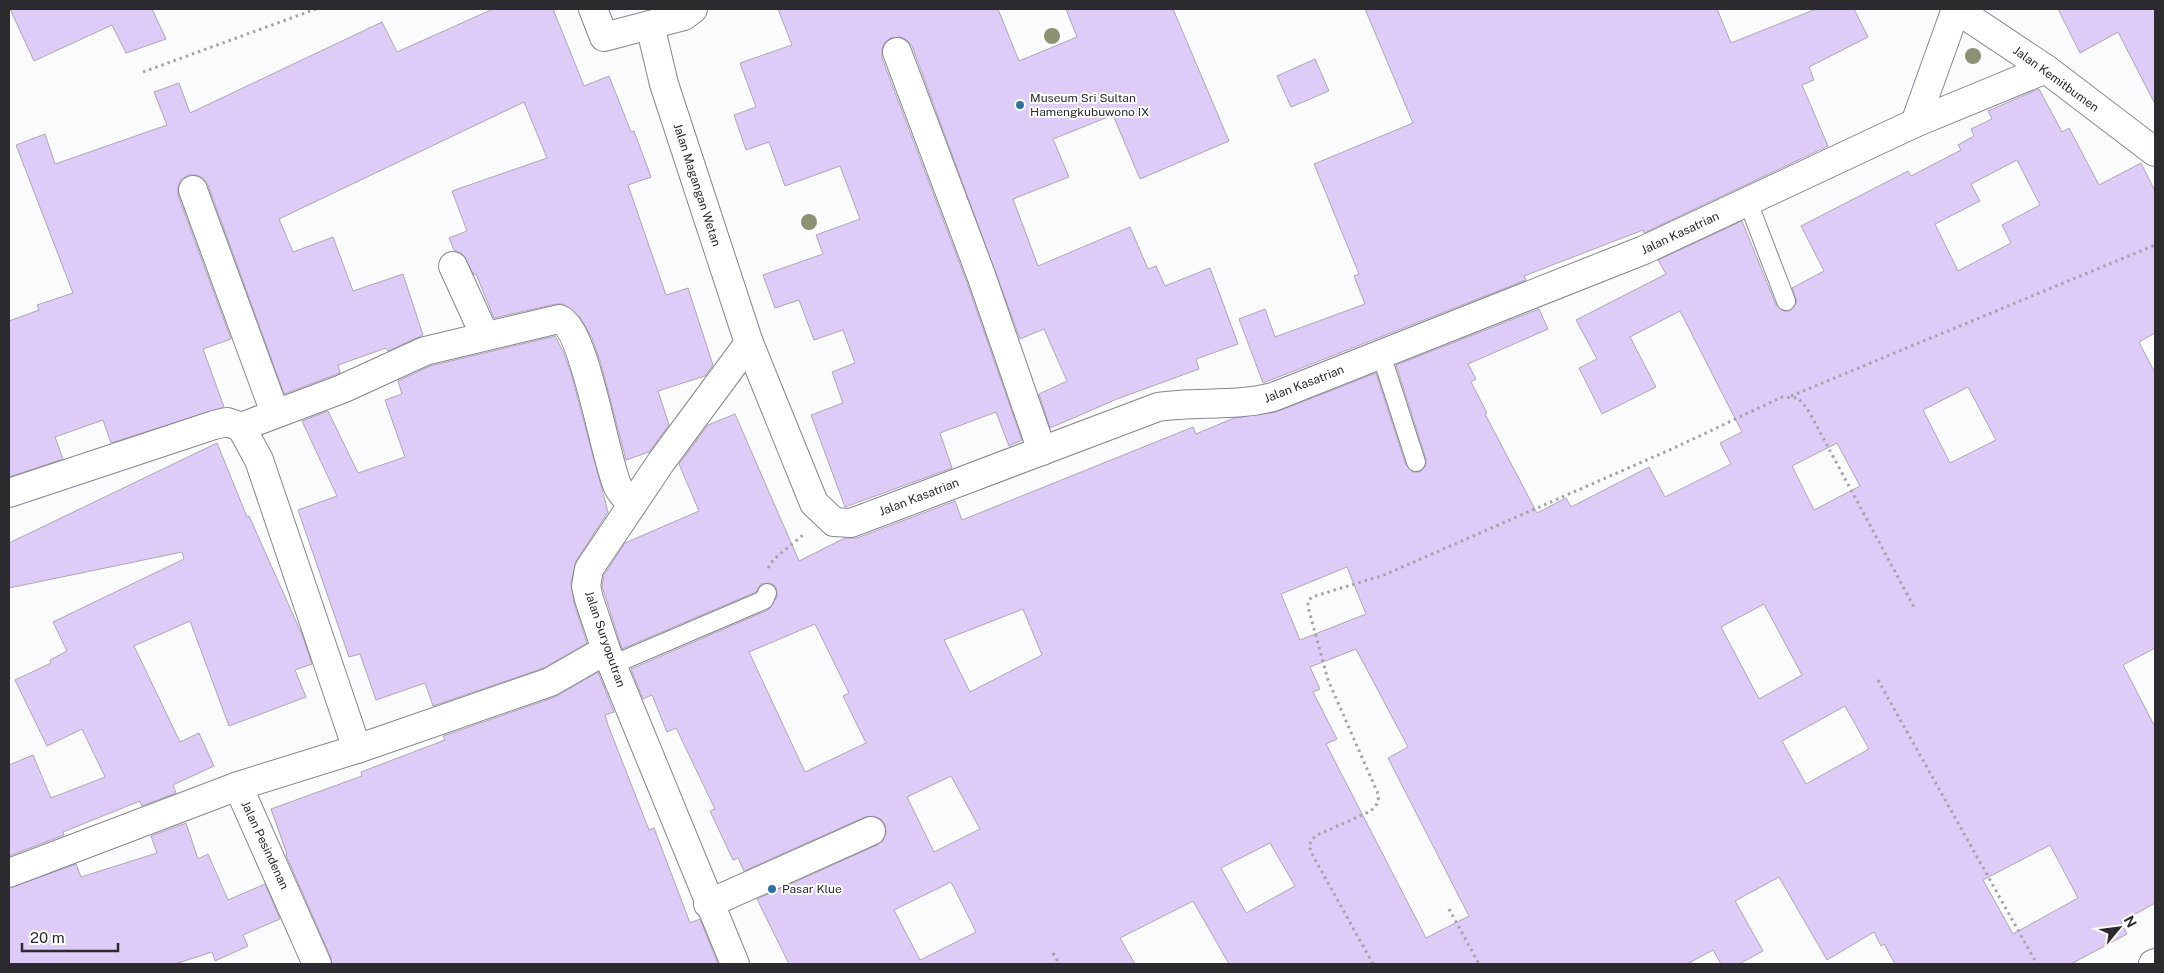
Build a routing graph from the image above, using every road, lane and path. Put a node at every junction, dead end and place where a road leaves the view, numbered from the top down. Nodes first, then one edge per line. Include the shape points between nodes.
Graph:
1 (316, 9) edge
2 (593, 9) edge
3 (693, 9) edge
4 (1956, 9) edge
5 (650, 25) junction
6 (897, 52) dead end
7 (2046, 69) junction
8 (143, 72) dead end
9 (1915, 123) junction
10 (2155, 152) edge
11 (193, 190) dead end
12 (1748, 202) junction
13 (2155, 245) edge
14 (453, 266) dead end
15 (1786, 301) dead end
16 (485, 336) junction
17 (749, 343) junction
18 (1381, 354) junction
19 (1790, 397) junction
20 (274, 413) junction
21 (241, 427) junction
22 (1042, 451) junction
23 (1416, 462) dead end
24 (9, 493) edge
25 (632, 505) junction
26 (828, 517) junction
27 (767, 593) joint
28 (1914, 607) dead end
29 (609, 658) junction
30 (1878, 680) dead end
31 (357, 749) junction
32 (238, 786) junction
33 (871, 831) dead end
34 (9, 873) edge
35 (708, 904) junction
36 (1449, 909) dead end
37 (1053, 953) dead end
38 (317, 964) edge
39 (735, 964) edge
40 (1059, 964) edge
41 (1373, 964) edge
42 (1479, 964) edge
43 (2037, 964) edge

1 - 8 path
2 - 5 street via 604,37
3 - 5 street via 684,16
4 - 7 street, Jalan Kemitbumen
4 - 9 street
5 - 17 street, Jalan Magangan Wetan via 664,84
6 - 22 street via 981,275
7 - 9 street, Jalan Kasatrian
7 - 10 street, Jalan Kemitbumen
9 - 12 street, Jalan Kasatrian
11 - 20 street
12 - 15 lane
12 - 18 street, Jalan Kasatrian via 1644,250
13 - 19 path
14 - 16 street
16 - 20 street via 425,351 342,389
16 - 25 street via 559,319 567,324 590,383 618,487
17 - 25 street, Jalan Suryoputran
17 - 26 street via 814,503
18 - 22 street, Jalan Kasatrian via 1273,397 1254,402 1158,407
18 - 23 lane
19 - 28 path via 1798,398 1807,408
19 - 41 path via 1782,397 1384,576 1312,597 1308,601 1328,680 1379,796 1371,811 1315,836 1309,845
20 - 21 street
21 - 24 street via 227,422 214,425
21 - 31 street via 259,460
22 - 26 street, Jalan Kasatrian via 851,523 834,522
25 - 29 street, Jalan Suryoputran via 595,558 586,577 589,599
26 - 27 path via 774,559 766,574
27 - 29 lane via 764,600
29 - 31 street, Jalan Pesindenan via 550,682
29 - 35 street, Jalan Suryoputran
30 - 43 path
31 - 32 street, Jalan Pesindenan
32 - 34 street
32 - 38 street, Jalan Pesindenan
33 - 35 street
35 - 39 street, Jalan Suryoputran
36 - 42 path
37 - 40 path

